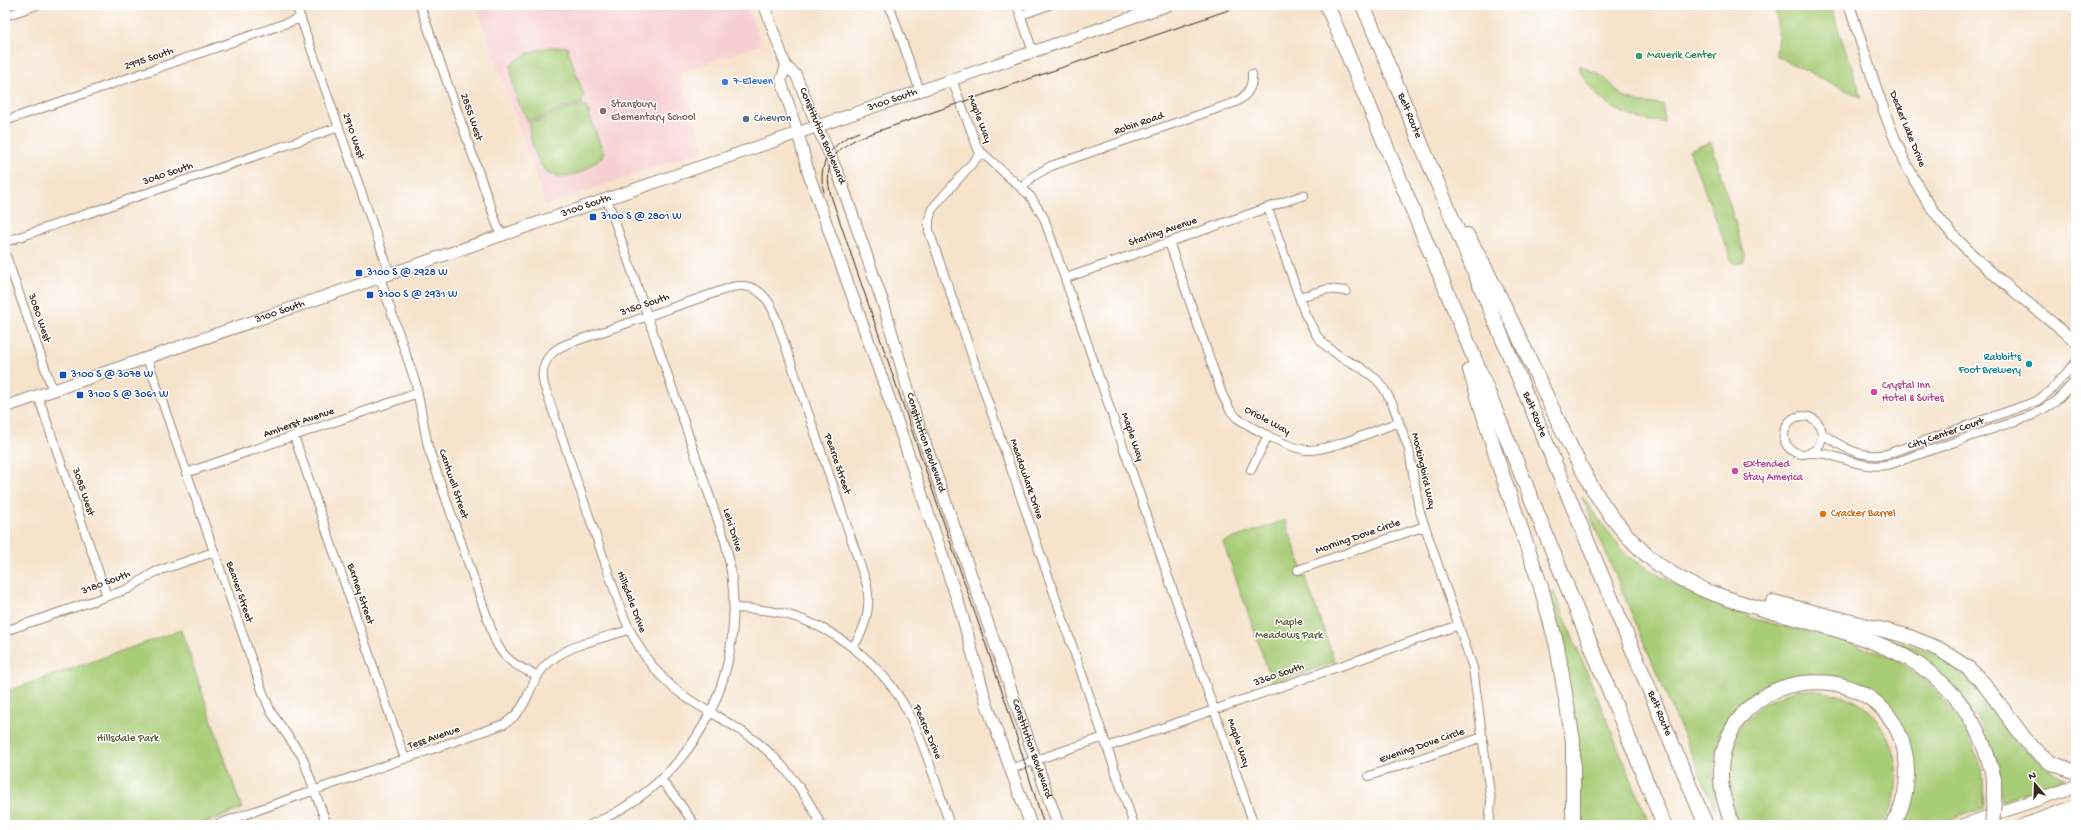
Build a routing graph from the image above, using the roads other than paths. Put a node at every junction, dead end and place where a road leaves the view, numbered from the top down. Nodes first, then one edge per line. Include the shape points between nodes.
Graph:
1 (37, 5) edge
2 (296, 5) edge
3 (420, 5) edge
4 (764, 5) edge
5 (889, 5) edge
6 (1017, 5) edge
7 (1048, 5) edge
8 (1168, 5) edge
9 (1328, 5) edge
10 (1363, 5) edge
11 (1849, 5) edge
12 (1020, 15) junction
13 (5, 16) edge
14 (301, 18) junction
15 (1033, 52) junction
16 (786, 66) junction
17 (1252, 74) dead end
18 (952, 80) junction
19 (920, 90) junction
20 (5, 121) edge
21 (817, 126) junction
22 (339, 127) junction
23 (798, 133) junction
24 (980, 153) junction
25 (1022, 189) junction
26 (1440, 190) junction
27 (1304, 195) dead end
28 (607, 199) junction
29 (1268, 208) junction
30 (500, 236) junction
31 (5, 242) edge
32 (1169, 242) junction
33 (5, 253) edge
34 (385, 276) junction
35 (1066, 278) junction
36 (760, 291) joint
37 (1346, 291) dead end
38 (1299, 297) junction
39 (1455, 311) junction
40 (647, 316) junction
41 (2076, 342) edge
42 (147, 358) junction
43 (2076, 362) edge
44 (544, 363) joint
45 (2076, 380) edge
46 (53, 391) junction
47 (418, 393) junction
48 (38, 396) junction
49 (5, 408) edge
50 (1399, 422) junction
51 (1268, 434) junction
52 (1823, 434) junction
53 (294, 436) junction
54 (1810, 453) junction
55 (1251, 470) dead end
56 (186, 473) junction
57 (1609, 513) junction
58 (1425, 526) junction
59 (214, 552) junction
60 (1298, 570) dead end
61 (107, 596) junction
62 (735, 608) junction
63 (1459, 625) junction
64 (629, 630) junction
65 (5, 631) edge
66 (853, 647) junction
67 (538, 676) junction
68 (1215, 709) junction
69 (710, 711) junction
70 (1104, 737) junction
71 (1483, 737) junction
72 (1107, 746) junction
73 (405, 759) junction
74 (1035, 760) junction
75 (1010, 769) junction
76 (2076, 772) edge
77 (1369, 776) dead end
78 (661, 780) junction
79 (2076, 786) edge
80 (315, 790) junction
81 (2076, 806) edge
82 (2076, 814) edge
83 (215, 825) edge
84 (327, 825) edge
85 (590, 825) edge
86 (695, 825) edge
87 (821, 825) edge
88 (950, 825) edge
89 (1031, 825) edge
90 (1058, 825) edge
91 (1134, 825) edge
92 (1254, 825) edge
93 (1489, 825) edge
94 (1573, 825) edge
95 (1664, 825) edge
96 (1706, 825) edge
97 (1732, 825) edge
98 (1892, 825) edge
99 (1964, 825) edge
100 (1992, 825) edge
101 (2024, 825) edge
102 (2050, 825) edge

1 - 13 street
2 - 14 street, 2910 West
3 - 30 street, 2855 West
4 - 16 street, Constitution Boulevard
5 - 19 street
6 - 12 street
7 - 12 street
8 - 15 main road, 3100 South
9 - 39 highway
10 - 26 highway, Belt Route
11 - 41 street, Decker Lake Drive via 1898,147 1934,212 1971,253
12 - 15 street
14 - 20 street, 2995 South
14 - 22 street, 2910 West
15 - 18 main road, 3100 South
16 - 21 street, Constitution Boulevard via 796,75
16 - 23 street, Constitution Boulevard via 781,80
17 - 25 street, Robin Road via 1249,90 1236,102 1052,166 1032,177
18 - 19 main road, 3100 South
18 - 24 street, Maple Way
19 - 21 main road, 3100 South
21 - 23 main road, 3100 South
21 - 74 main road, Constitution Boulevard via 839,176 882,299 916,416
22 - 31 street, 3040 South
22 - 34 street, 2910 West
23 - 28 main road, 3100 South
23 - 75 main road, Constitution Boulevard via 809,175 894,412 960,608 981,684
24 - 25 street, Maple Way
24 - 70 street, Meadowlark Drive via 932,209 929,231
25 - 35 street, Maple Way via 1040,210
26 - 57 highway via 1496,289 1583,474
26 - 96 highway, Belt Route
27 - 29 street, Starling Avenue
28 - 30 main road, 3100 South
28 - 40 street, Lehi Drive
29 - 32 street, Starling Avenue
29 - 38 street, Mockingbird Way
30 - 34 main road, 3100 South
32 - 35 street, Starling Avenue
32 - 51 street, Oriole Way via 1225,402 1237,418
33 - 46 street, 3080 West
34 - 42 main road, 3100 South
34 - 47 street, Cantwell Street
35 - 68 street, Maple Way
36 - 40 street, 3150 South via 747,286 732,287
36 - 66 street, Pearce Street via 773,310 867,585 867,616 863,632
37 - 38 street via 1328,289
38 - 50 street, Mockingbird Way via 1317,336 1333,352 1376,378 1388,396
39 - 94 highway via 1488,430 1554,632 1573,741
39 - 95 highway
40 - 44 street, 3150 South via 560,347
40 - 62 street, Lehi Drive via 725,541 732,572
42 - 46 main road, 3100 South
42 - 56 street, Beaver Street
43 - 52 street, City Center Court via 2051,390 2037,401 1887,454 1863,455
44 - 64 street, Hillsdale Drive via 542,374 546,391
45 - 54 street, City Center Court via 2055,402 2033,416 1891,464 1862,466 1831,455
46 - 48 main road, 3100 South
47 - 53 street, Amherst Avenue
47 - 67 street, Cantwell Street via 427,443 498,647 508,660
48 - 49 main road, 3100 South
48 - 61 street, 3085 West
50 - 51 street, Oriole Way via 1319,449 1299,448
50 - 58 street, Mockingbird Way via 1409,450 1416,500
51 - 55 street
52 - 54 street via 1819,446
52 - 54 street, City Center Court via 1819,423 1810,416 1799,416 1786,425 1784,436 1788,447 1797,453
53 - 56 street, Amherst Avenue
53 - 73 street, Barney Street
56 - 59 street, Beaver Street
57 - 76 highway via 1655,554 1700,580 1728,591 1912,638 1944,652 1968,668 1984,684 2031,747 2051,763
57 - 100 highway, bridge via 1646,554 1694,586 1726,598 1864,637 1891,648 1922,666 1950,692 1972,721 1983,743 1994,780
58 - 60 street, Morning Dove Circle
58 - 63 street, Mockingbird Way
59 - 61 street, 3180 South via 155,572 128,589
59 - 80 street, Beaver Street via 266,702 300,752
61 - 65 street, 3180 South
62 - 66 street, Pearce Drive via 792,616 824,630
62 - 69 street, Lehi Drive via 727,666
63 - 68 street, 3360 South
63 - 71 street, Mockingbird Way via 1473,668
64 - 67 street, Tess Avenue via 558,655
64 - 69 street, Hillsdale Drive via 644,656 663,678 684,696
66 - 88 street, Pearce Drive via 891,685 908,713 920,738
67 - 73 street, Tess Avenue via 525,704 510,720 497,728
68 - 72 street, 3360 South
68 - 92 street, Maple Way
69 - 78 street, Lehi Drive via 683,755
69 - 87 street, Hillsdale Drive via 738,728 776,759 798,786
70 - 72 street, Meadowlark Drive
70 - 74 street
71 - 77 street, Evening Dove Circle
71 - 93 street, Mockingbird Way via 1491,801
72 - 91 street, Meadowlark Drive
73 - 80 street, Tess Avenue
74 - 75 street
74 - 90 main road, Constitution Boulevard
75 - 89 main road, Constitution Boulevard
78 - 85 street, Lehi Drive via 625,807
78 - 86 street
79 - 99 main road
80 - 83 street, Tess Avenue
80 - 84 street, Beaver Street
81 - 101 main road
82 - 102 highway
97 - 98 highway via 1722,792 1721,771 1724,751 1732,732 1746,711 1766,695 1783,686 1812,681 1832,683 1858,692 1881,709 1894,727 1904,751 1907,775 1902,805

